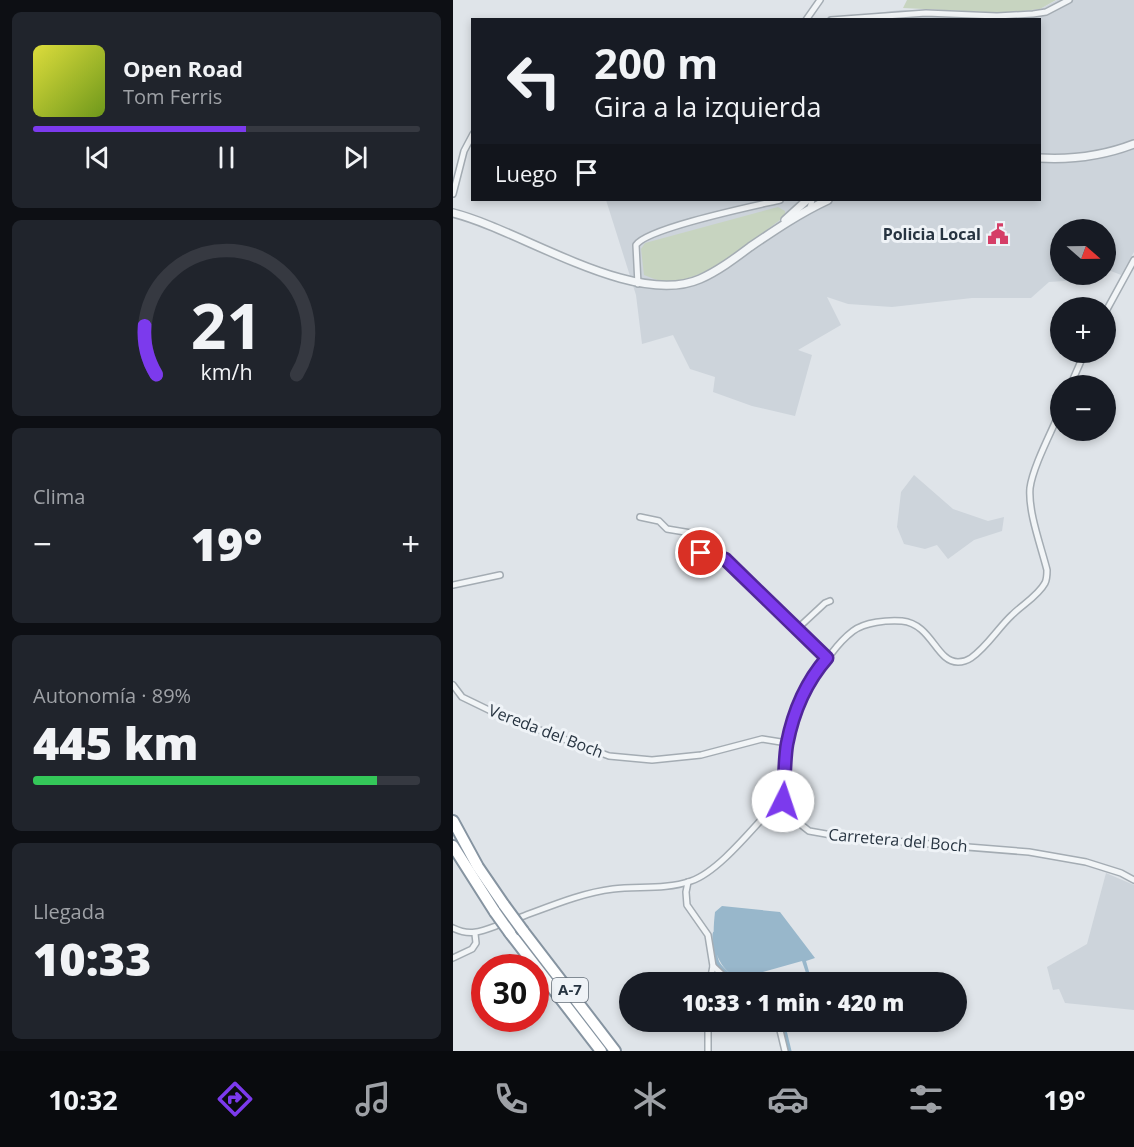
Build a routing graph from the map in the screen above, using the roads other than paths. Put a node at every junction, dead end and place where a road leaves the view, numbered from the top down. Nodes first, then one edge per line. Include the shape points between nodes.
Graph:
1 (820, 0) edge
2 (1069, 0) edge
3 (807, 18) edge
4 (863, 18) edge
5 (997, 18) edge
6 (471, 138) edge
7 (1134, 144) edge
8 (1041, 158) edge
9 (453, 194) edge
10 (776, 201) edge
11 (806, 201) edge
12 (812, 201) edge
13 (826, 201) edge
14 (810, 208) junction
15 (453, 213) edge
16 (777, 228) junction
17 (1134, 260) edge
18 (638, 284) junction
19 (1114, 297) edge
20 (1050, 435) edge
21 (640, 517) dead end
22 (500, 575) dead end
23 (453, 585) edge
24 (830, 601) dead end
25 (797, 630) junction
26 (827, 658) junction
27 (453, 685) edge
28 (787, 743) junction
29 (786, 812) junction
30 (453, 821) edge
31 (453, 846) edge
32 (1134, 880) edge
33 (688, 882) junction
34 (499, 908) junction
35 (521, 917) dead end
36 (496, 926) dead end
37 (453, 928) edge
38 (475, 934) junction
39 (453, 958) edge
40 (713, 966) junction
41 (712, 972) edge
42 (719, 972) edge
43 (708, 1032) edge
44 (780, 1032) edge
45 (601, 1051) edge
46 (615, 1051) edge
47 (708, 1051) edge
48 (785, 1051) edge

1 - 3 street
2 - 5 street via 1046,12
4 - 5 street via 926,14
6 - 9 street
7 - 8 street via 1087,157
10 - 18 street via 639,239
11 - 16 street
12 - 14 street
13 - 14 street
14 - 16 street
15 - 18 street
16 - 18 street via 698,280 663,287
17 - 19 street
20 - 26 street via 1030,489 1047,578 980,650 959,663 950,660 913,624 896,621 853,631
21 - 25 street via 659,521 667,529 703,535 701,553 725,559
22 - 23 street
24 - 25 street
25 - 26 street
26 - 28 street via 809,683
27 - 28 street, Vereda del Boch via 462,697 497,714 609,756 652,760 701,755 762,739
28 - 29 street via 783,801
29 - 32 street, Carretera del Boch via 809,831 1029,852 1086,862
29 - 33 street via 772,808 724,860
30 - 34 highway, A-7
31 - 34 highway, A-7
33 - 35 street via 585,894
33 - 40 street via 687,905 708,935
34 - 45 highway, A-7, bridge via 510,933
34 - 46 highway, A-7, bridge via 523,930
36 - 38 street
37 - 38 street
38 - 39 street via 472,948
40 - 41 street
40 - 42 street
43 - 47 street
44 - 48 street

